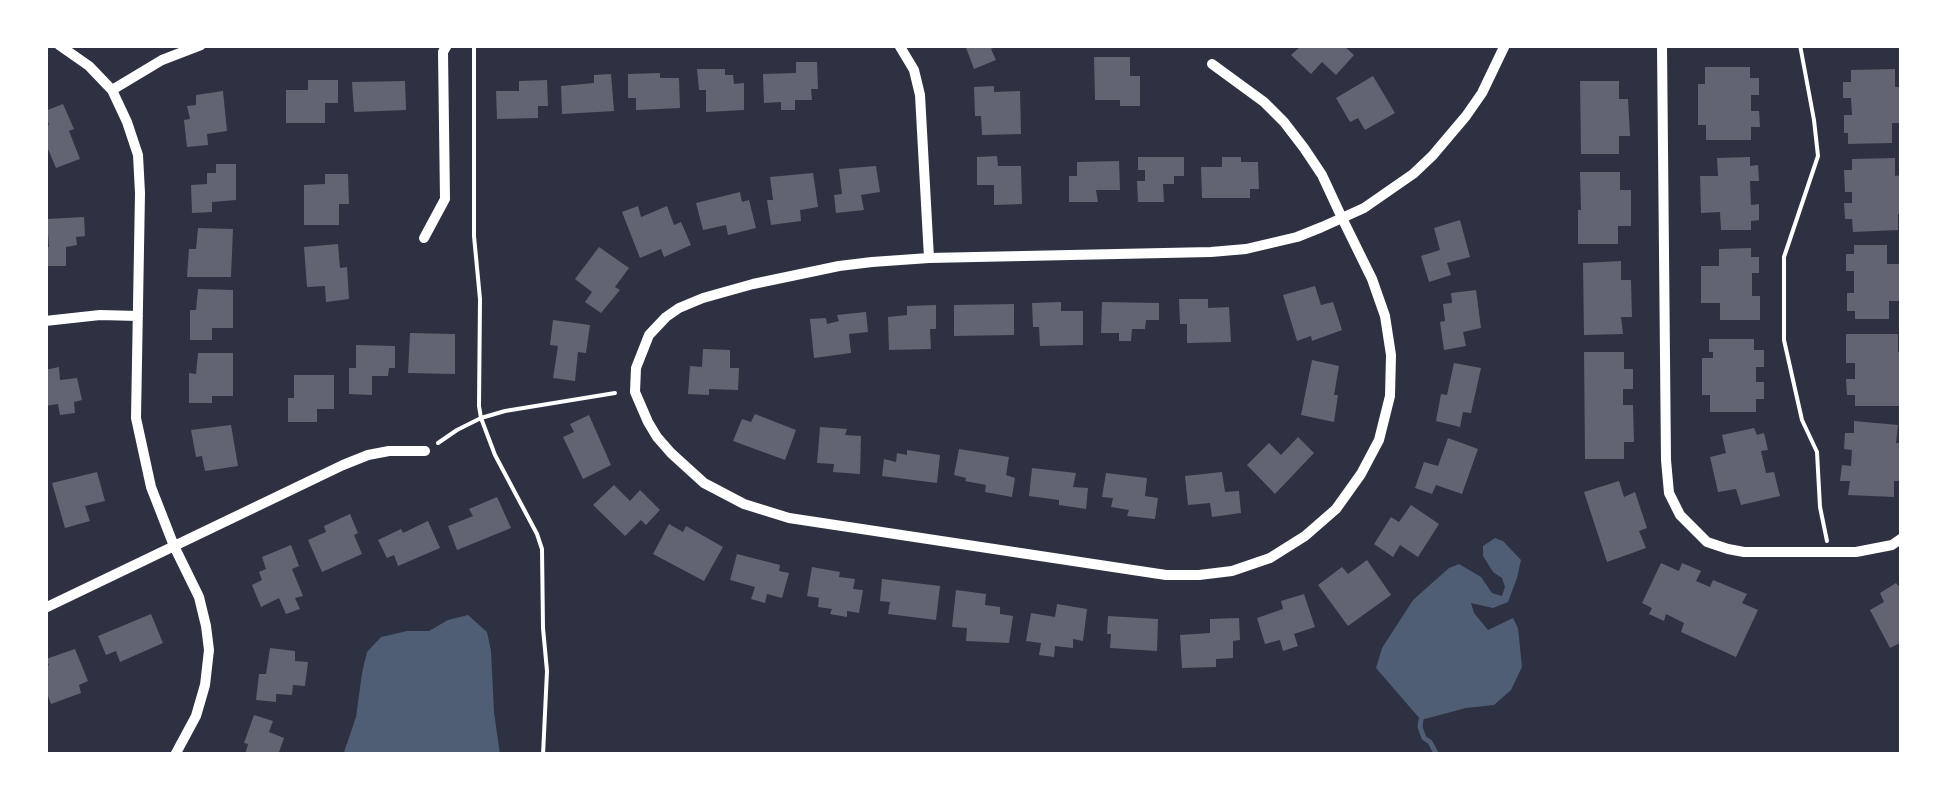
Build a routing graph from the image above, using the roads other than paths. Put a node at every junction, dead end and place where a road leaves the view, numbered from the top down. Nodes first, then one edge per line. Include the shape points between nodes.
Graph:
1 (59, 45) edge
2 (201, 45) edge
3 (446, 45) edge
4 (899, 45) edge
5 (1506, 45) edge
6 (1662, 45) edge
7 (1212, 64) dead end
8 (112, 90) junction
9 (1342, 218) junction
10 (424, 238) dead end
11 (929, 258) junction
12 (138, 316) junction
13 (45, 321) edge
14 (426, 451) road end
15 (1902, 538) edge
16 (174, 546) junction
17 (45, 608) edge
18 (175, 755) edge

1 - 8 street
2 - 8 street
3 - 10 street via 444,198
4 - 11 street via 920,94
5 - 9 street via 1482,92 1433,155 1394,190
6 - 15 street via 1666,460 1669,493 1680,516 1706,542 1744,552 1875,550
7 - 9 street via 1284,122 1322,175
8 - 12 street via 138,155
9 - 11 street via 1246,249
9 - 11 street via 1386,316 1390,396 1379,440 1336,508 1305,536 1270,558 1199,575 789,518 725,496 685,468 657,437 635,392 635,372 649,335 679,308 791,275
12 - 13 street
12 - 16 street via 136,418 151,487
14 - 16 street via 389,451 343,464
16 - 17 street
16 - 18 street via 199,597 209,650 196,716

